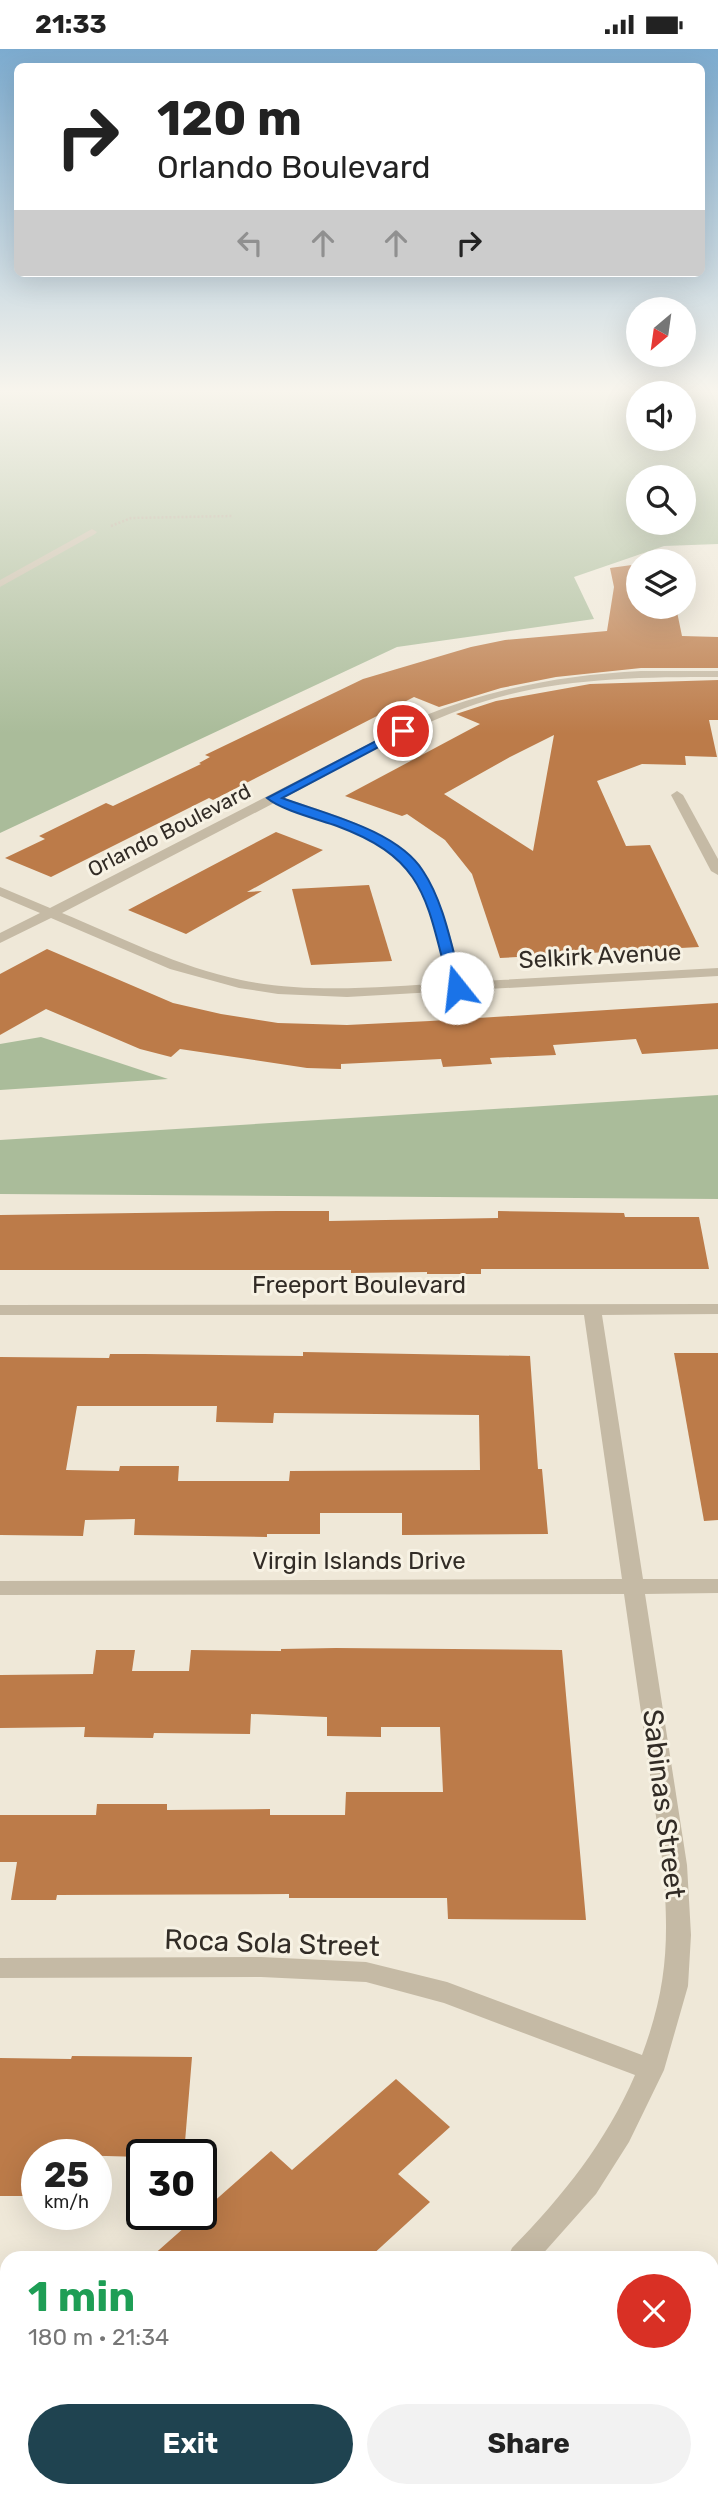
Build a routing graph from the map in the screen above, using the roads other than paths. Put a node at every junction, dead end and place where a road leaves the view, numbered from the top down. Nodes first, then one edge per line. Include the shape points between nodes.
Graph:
1 (92, 532) dead end
2 (0, 584) edge
3 (718, 674) edge
4 (677, 795) dead end
5 (272, 798) junction
6 (718, 871) edge
7 (0, 891) edge
8 (51, 912) junction
9 (0, 939) edge
10 (718, 972) edge
11 (457, 988) junction
12 (718, 1309) edge
13 (0, 1310) edge
14 (592, 1310) junction
15 (635, 1586) junction
16 (718, 1586) edge
17 (0, 1588) edge
18 (0, 1968) edge
19 (651, 2070) junction
20 (528, 2251) edge

1 - 2 lane
3 - 5 street, Orlando Boulevard via 582,676 489,694 425,720
4 - 6 street
5 - 8 street, Orlando Boulevard
5 - 11 street via 358,829 408,860 429,893
7 - 8 street, Selkirk Avenue
8 - 9 street, Orlando Boulevard
8 - 11 street, Selkirk Avenue via 175,966 239,984 311,993
10 - 11 street, Selkirk Avenue
12 - 14 street, Freeport Boulevard
13 - 14 street, Freeport Boulevard
14 - 15 street, Sabinas Street
15 - 16 street, Virgin Islands Drive
15 - 17 street, Virgin Islands Drive
15 - 19 street, Sabinas Street via 678,1899 677,1980
18 - 19 street, Roca Sola Street via 261,1967 366,1972 447,1993
19 - 20 street, Sabinas Street via 619,2139 594,2177

